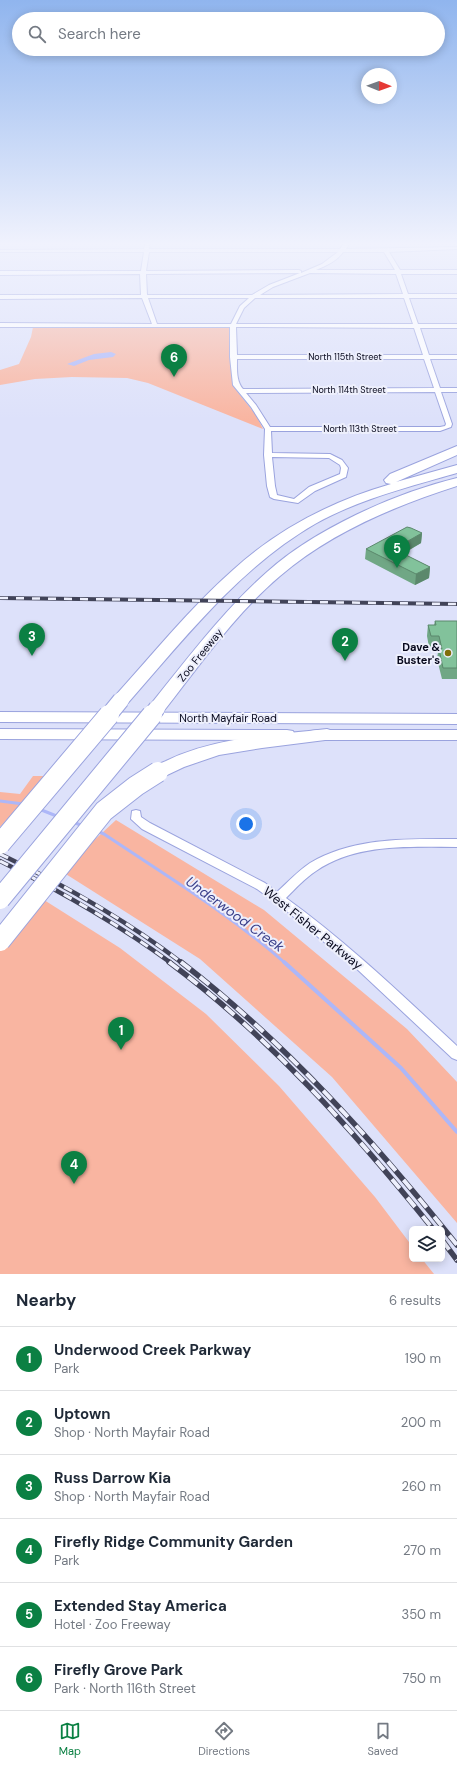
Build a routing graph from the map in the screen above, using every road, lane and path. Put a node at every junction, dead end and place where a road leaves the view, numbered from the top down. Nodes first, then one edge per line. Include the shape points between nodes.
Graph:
1 (146, 301) edge
2 (248, 301) edge
3 (408, 301) edge
4 (0, 325) edge
5 (155, 325) junction
6 (233, 325) junction
7 (415, 326) junction
8 (457, 326) edge
9 (233, 357) junction
10 (427, 358) junction
11 (457, 358) edge
12 (438, 390) junction
13 (457, 390) edge
14 (240, 391) junction
15 (268, 429) junction
16 (457, 450) edge
17 (268, 455) junction
18 (457, 469) edge
19 (457, 482) edge
20 (377, 492) junction
21 (72, 716) junction
22 (0, 717) edge
23 (441, 719) junction
24 (457, 719) edge
25 (0, 724) edge
26 (0, 734) edge
27 (236, 735) junction
28 (327, 735) junction
29 (457, 735) edge
30 (136, 814) dead end
31 (457, 843) edge
32 (0, 844) edge
33 (278, 898) junction
34 (0, 900) edge
35 (0, 941) edge
36 (457, 1054) edge

1 - 5 street
2 - 6 street via 240,309
3 - 7 street
4 - 5 street
5 - 6 street
6 - 7 street
6 - 9 street
7 - 8 street
7 - 10 street
9 - 10 street, North 115th Street
9 - 14 street via 234,376
10 - 11 street, North 115th Street
10 - 12 street
12 - 13 street, North 114th Street
12 - 14 street, North 114th Street
12 - 15 street, North 113th Street via 449,424 446,428
14 - 15 street via 254,406
15 - 17 street
16 - 20 highway via 395,477
17 - 17 street via 330,456 338,459 344,465 345,471 343,475 312,489 295,501 286,500 274,497
18 - 20 highway
19 - 34 highway, Zoo Freeway, bridge via 366,515 293,558 238,609
20 - 32 highway, bridge via 310,521 277,542 238,573 121,700
21 - 22 main road, North Mayfair Road
21 - 23 main road, North Mayfair Road
21 - 25 main road via 66,723 54,725
23 - 24 main road, North Mayfair Road
23 - 27 main road via 434,725 318,726
26 - 27 main road, North Mayfair Road
27 - 28 main road, North Mayfair Road
28 - 29 main road, North Mayfair Road
28 - 35 highway, bridge via 231,746 194,755 158,772 104,811
30 - 33 street, West Fisher Parkway via 136,819 146,826 261,886
31 - 33 street via 383,845 340,854 312,868
33 - 36 street, West Fisher Parkway via 349,954

